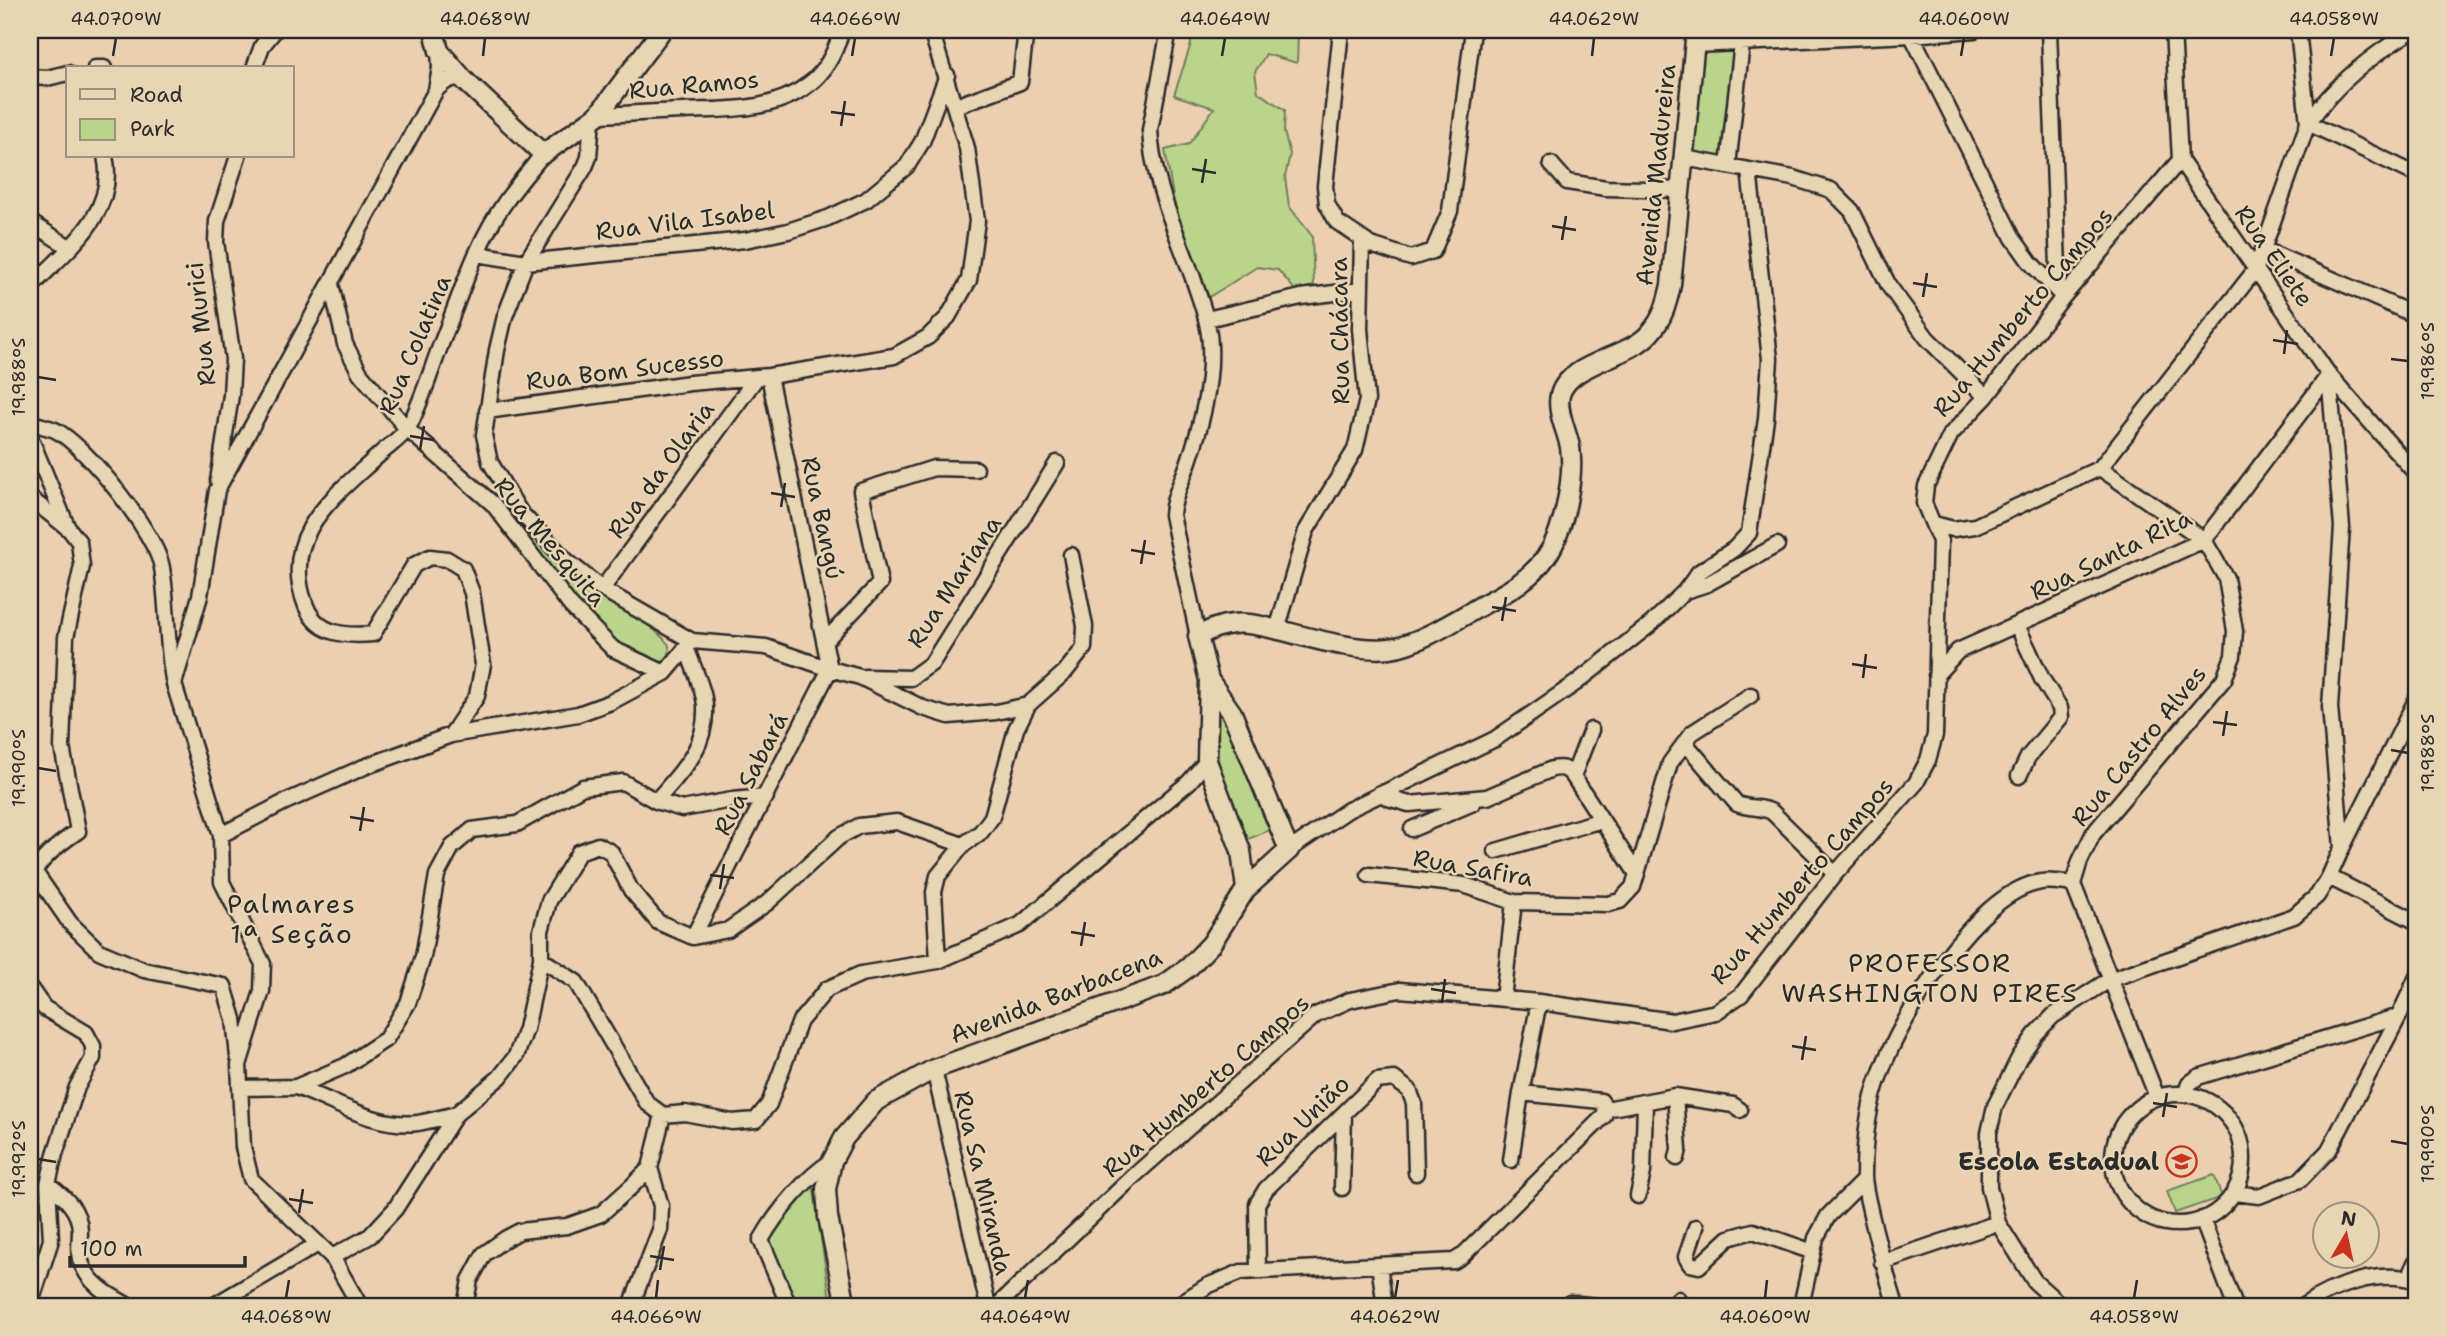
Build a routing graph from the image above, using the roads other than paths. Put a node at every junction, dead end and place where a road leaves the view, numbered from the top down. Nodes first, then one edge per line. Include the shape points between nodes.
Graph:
1 (275, 30) edge
2 (435, 30) edge
3 (842, 30) edge
4 (931, 30) edge
5 (1026, 30) edge
6 (1169, 30) edge
7 (1341, 30) edge
8 (1473, 30) edge
9 (1974, 30) edge
10 (2049, 30) edge
11 (2173, 30) edge
12 (2298, 30) edge
13 (2413, 30) edge
14 (659, 32) edge
15 (1910, 33) edge
16 (1769, 36) edge
17 (1695, 37) edge
18 (1742, 43) junction
19 (439, 51) junction
20 (255, 66) edge
21 (947, 75) junction
22 (30, 77) edge
23 (66, 77) edge
24 (467, 82) junction
25 (436, 90) junction
26 (956, 106) junction
27 (595, 117) junction
28 (2308, 123) junction
29 (543, 154) junction
30 (105, 158) edge
31 (237, 158) edge
32 (1685, 158) junction
33 (2180, 160) junction
34 (1551, 164) dead end
35 (1728, 166) junction
36 (1749, 170) junction
37 (2417, 175) edge
38 (1681, 190) junction
39 (30, 222) edge
40 (1362, 239) junction
41 (69, 247) junction
42 (2263, 249) junction
43 (477, 254) junction
44 (526, 262) junction
45 (2256, 269) junction
46 (331, 284) junction
47 (30, 288) edge
48 (1360, 290) junction
49 (2061, 295) junction
50 (2417, 316) edge
51 (1207, 319) junction
52 (2329, 375) junction
53 (763, 377) junction
54 (1986, 397) junction
55 (487, 411) junction
56 (30, 422) edge
57 (407, 429) junction
58 (30, 438) edge
59 (1057, 463) dead end
60 (2100, 468) junction
61 (976, 469) dead end
62 (2417, 475) edge
63 (217, 490) junction
64 (30, 498) edge
65 (1934, 524) junction
66 (69, 529) junction
67 (2204, 540) junction
68 (1777, 545) dead end
69 (1071, 555) dead end
70 (602, 589) junction
71 (1685, 591) junction
72 (2017, 625) junction
73 (1277, 630) junction
74 (1198, 636) junction
75 (825, 640) junction
76 (690, 645) junction
77 (830, 669) junction
78 (665, 673) junction
79 (1936, 674) junction
80 (860, 677) junction
81 (1209, 680) junction
82 (174, 684) junction
83 (1751, 695) dead end
84 (2417, 698) edge
85 (1028, 705) junction
86 (1591, 730) dead end
87 (451, 735) junction
88 (1685, 743) junction
89 (1207, 761) junction
90 (1573, 776) junction
91 (2019, 776) dead end
92 (1380, 793) junction
93 (766, 797) junction
94 (1487, 797) junction
95 (656, 801) junction
96 (1602, 820) junction
97 (1412, 829) dead end
98 (220, 835) junction
99 (963, 845) junction
100 (2342, 848) junction
101 (1289, 850) junction
102 (1496, 851) dead end
103 (1637, 874) junction
104 (1835, 874) junction
105 (1369, 875) dead end
106 (32, 876) edge
107 (2329, 877) junction
108 (2073, 884) junction
109 (1247, 889) junction
110 (1514, 902) junction
111 (2417, 922) edge
112 (693, 937) junction
113 (541, 959) junction
114 (938, 961) junction
115 (2417, 977) edge
116 (2109, 980) junction
117 (30, 988) edge
118 (1503, 999) junction
119 (1539, 1002) junction
120 (2399, 1016) junction
121 (239, 1065) junction
122 (934, 1069) junction
123 (296, 1087) junction
124 (241, 1088) junction
125 (1521, 1093) junction
126 (2185, 1094) junction
127 (1675, 1096) junction
128 (2157, 1097) junction
129 (1645, 1102) junction
130 (1606, 1109) junction
131 (1740, 1110) dead end
132 (1344, 1113) junction
133 (456, 1114) junction
134 (663, 1115) junction
135 (1676, 1158) dead end
136 (1511, 1160) dead end
137 (832, 1161) junction
138 (650, 1168) junction
139 (1416, 1173) dead end
140 (1864, 1180) junction
141 (48, 1184) junction
142 (1342, 1188) dead end
143 (2234, 1194) junction
144 (1637, 1196) dead end
145 (2202, 1219) junction
146 (1998, 1223) junction
147 (1696, 1227) dead end
148 (318, 1244) junction
149 (1813, 1252) junction
150 (332, 1257) junction
151 (2417, 1259) edge
152 (1882, 1262) junction
153 (1379, 1265) junction
154 (1258, 1270) junction
155 (2413, 1279) edge
156 (30, 1300) edge
157 (1570, 1303) dead end
158 (129, 1306) edge
159 (213, 1306) edge
160 (360, 1306) edge
161 (465, 1306) edge
162 (631, 1306) edge
163 (789, 1306) edge
164 (846, 1306) edge
165 (988, 1306) edge
166 (997, 1306) edge
167 (1176, 1306) edge
168 (1385, 1306) edge
169 (1596, 1306) edge
170 (1801, 1306) edge
171 (1896, 1306) edge
172 (2062, 1306) edge
173 (2235, 1306) edge
174 (2303, 1306) edge

1 - 20 street
2 - 19 street
3 - 27 street, Rua Ramos via 824,70 809,85 783,99 753,108
4 - 21 street, Rua Bom Sucesso
5 - 26 street via 1020,82
6 - 51 street via 1150,145 1164,199
7 - 40 street, Rua Chácara via 1325,187 1327,204 1337,222
8 - 40 street via 1450,211 1438,243 1430,253 1411,258
9 - 15 street
10 - 49 street
11 - 33 street
12 - 28 street
13 - 28 street via 2350,74
14 - 27 street
15 - 16 street
15 - 49 street via 2013,238
16 - 18 street
17 - 18 street
17 - 32 street, Avenida Madureira
18 - 35 street
19 - 24 street
19 - 25 street
21 - 26 street, Rua Bom Sucesso
21 - 44 street, Rua Vila Isabel via 922,142 907,166 866,201 828,218 745,240
22 - 23 street
24 - 25 street via 452,79
24 - 29 street
25 - 46 street
26 - 53 street, Rua Bom Sucesso via 967,148 976,221 969,280 948,317 928,337 894,356
27 - 29 street
27 - 44 street via 585,167
28 - 37 street
28 - 42 street
29 - 43 street, Rua Colatina via 504,204
30 - 41 street via 104,200 96,218
31 - 63 street, Rua Murici via 217,221 233,359
32 - 35 street
32 - 38 street, Avenida Madureira
33 - 45 street, Rua Eliete
33 - 49 street, Rua Humberto Campos
34 - 38 street via 1567,182
35 - 36 street
36 - 54 street via 1831,190 1853,211 1889,286 1927,338
36 - 71 street, Avenida Barbacena via 1769,359 1766,419 1751,521 1743,540 1699,572
38 - 73 street, Avenida Madureira via 1671,285 1663,314 1649,335 1580,372 1566,383 1560,397 1570,474 1557,537 1543,563 1517,587 1391,648 1364,648
39 - 41 street
40 - 48 street, Rua Chácara
41 - 47 street
42 - 45 street
42 - 50 street
43 - 44 street, Rua Vila Isabel
43 - 57 street, Rua Colatina
44 - 55 street via 505,316
45 - 52 street, Rua Eliete
45 - 60 street
46 - 57 street, Rua Mesquita via 345,344 360,373
46 - 63 street
48 - 51 street via 1301,297
48 - 73 street, Rua Chácara via 1367,400 1355,450 1306,531
49 - 54 street, Rua Humberto Campos
51 - 74 street via 1208,395 1172,505
52 - 62 street, Rua Eliete
52 - 67 street, Rua Santa Rita
52 - 100 street via 2342,527 2330,707
53 - 55 street, Rua Bom Sucesso
53 - 70 street, Rua da Olaria
53 - 75 street, Rua Bangú
54 - 65 street, Rua Humberto Campos via 1951,434 1926,486 1924,503
55 - 70 street via 484,435 489,462 520,512 568,562
56 - 82 street via 57,431 105,474 151,540 162,565
57 - 78 street, Rua Mesquita via 493,504 570,605 614,649
57 - 87 street, Rua Colatina via 320,510 298,566 301,594 321,627 346,636 373,634 414,565 430,557 447,559 463,569 472,593 483,664 477,696
58 - 66 street
59 - 80 street, Rua Mariana via 932,663 911,678
60 - 65 street via 1975,526 1953,529
60 - 67 street, Rua Castro Alves
61 - 75 street via 934,468 861,491 880,583
63 - 82 street, Rua Murici via 200,596
64 - 66 street
65 - 79 street, Rua Humberto Campos via 1940,541
66 - 106 street via 79,542 82,566 66,637 62,747 78,831
67 - 72 street, Rua Santa Rita
67 - 108 street, Rua Castro Alves via 2226,578 2235,631 2233,656 2224,679 2093,834
68 - 71 street via 1707,584
69 - 85 street via 1085,626 1084,648 1065,673
70 - 76 street
71 - 92 street, Avenida Barbacena via 1576,683 1495,739
72 - 79 street, Rua Santa Rita via 1958,651
72 - 91 street via 2061,717 2028,757
73 - 74 street, Avenida Madureira via 1234,623
74 - 81 street
75 - 77 street, Rua Bangú
76 - 77 street via 766,646
76 - 78 street
76 - 95 street via 706,705 702,732 693,758
77 - 80 street
77 - 93 street, Rua Sabará
78 - 87 street via 578,715
79 - 104 street, Rua Humberto Campos via 1935,735 1928,760 1916,783
80 - 85 street via 949,716
81 - 89 street
81 - 101 street via 1232,713
82 - 98 street
83 - 88 street, Rua Safira via 1692,733
84 - 100 street
85 - 99 street via 1016,729 992,817
86 - 90 street
87 - 98 street via 364,767
88 - 103 street, Rua Safira via 1670,763
88 - 104 street via 1737,804 1772,811
89 - 109 street via 1241,851
89 - 114 street via 1189,782 1020,925
90 - 94 street, Rua Safira via 1562,767 1552,769
90 - 96 street
92 - 94 street, Rua Safira via 1409,804
92 - 101 street, Avenida Barbacena
93 - 95 street via 682,809
93 - 112 street, Rua Sabará
94 - 97 street, Rua Safira
95 - 123 street via 623,782 583,787 517,824 472,830 452,847 437,875 423,957 408,1003 386,1039 345,1066
96 - 102 street
96 - 103 street
98 - 121 street via 222,882 263,964 262,990
99 - 112 street via 897,822 859,826 839,837 767,903 728,930
99 - 114 street via 938,876 934,892
100 - 107 street
101 - 109 street, Avenida Barbacena
103 - 110 street, Rua Safira via 1633,887 1620,901 1608,904
104 - 119 street, Rua Humberto Campos via 1741,995 1716,1013 1672,1021
105 - 110 street, Rua Safira via 1464,885
106 - 121 street via 100,951 144,970 224,986
107 - 111 street
107 - 116 street via 2317,896 2294,916
108 - 116 street
108 - 140 street via 2042,882 2012,892 1971,928 1930,977 1879,1074 1865,1144
109 - 122 street, Avenida Barbacena via 1210,944 1164,985
110 - 118 street
112 - 113 street via 658,922 631,890 611,852 598,845 579,852 549,901 541,931
113 - 133 street via 516,1056 500,1077
113 - 134 street via 576,982 647,1103
114 - 134 street via 861,974 827,989 800,1021 769,1104 756,1120
115 - 120 street
116 - 128 street
116 - 146 street via 2053,1016 2004,1084 1989,1133 1989,1187
117 - 141 street via 44,1008 86,1032 93,1046 93,1058 77,1087
118 - 119 street, Rua Humberto Campos
118 - 166 street, Rua Humberto Campos via 1400,990 1350,1000 1316,1015 1135,1175
119 - 125 street
120 - 126 street via 2198,1077
120 - 143 street via 2329,1150 2300,1180 2281,1189 2259,1196
121 - 124 street
122 - 137 street, Avenida Barbacena via 876,1101 844,1138
122 - 165 street, Rua Sa Miranda
123 - 124 street
123 - 133 street via 369,1118 391,1122 419,1123
124 - 148 street via 243,1147 251,1179
125 - 130 street via 1601,1101
125 - 136 street
126 - 128 street
126 - 143 street via 2224,1112 2237,1130 2243,1151 2242,1173
127 - 129 street
127 - 131 street
127 - 135 street
128 - 145 street via 2134,1112 2118,1135 2113,1153 2121,1189 2147,1216 2184,1223
129 - 130 street
129 - 144 street via 1643,1172
130 - 153 street via 1604,1116 1454,1261
132 - 139 street, Rua União via 1377,1081 1394,1079 1409,1090 1414,1103
132 - 142 street
132 - 154 street, Rua União via 1261,1196 1257,1204
133 - 150 street via 395,1209 370,1236
134 - 138 street
137 - 163 street via 816,1171 761,1240
137 - 164 street, Avenida Barbacena via 826,1189 828,1217
138 - 161 street via 601,1213 567,1226 520,1231 484,1254 470,1280
138 - 162 street via 661,1206 660,1230
140 - 149 street via 1828,1216
140 - 152 street
141 - 156 street via 51,1240
141 - 158 street via 75,1211 80,1224 79,1257 88,1277
143 - 145 street
145 - 173 street
146 - 152 street
146 - 172 street via 2035,1282
147 - 149 street via 1686,1257 1699,1266 1729,1238 1753,1231
148 - 150 street
148 - 159 street
149 - 170 street
150 - 160 street
151 - 155 street
152 - 171 street
153 - 154 street
153 - 168 street
154 - 167 street via 1207,1286
155 - 174 street via 2353,1282
157 - 169 street

